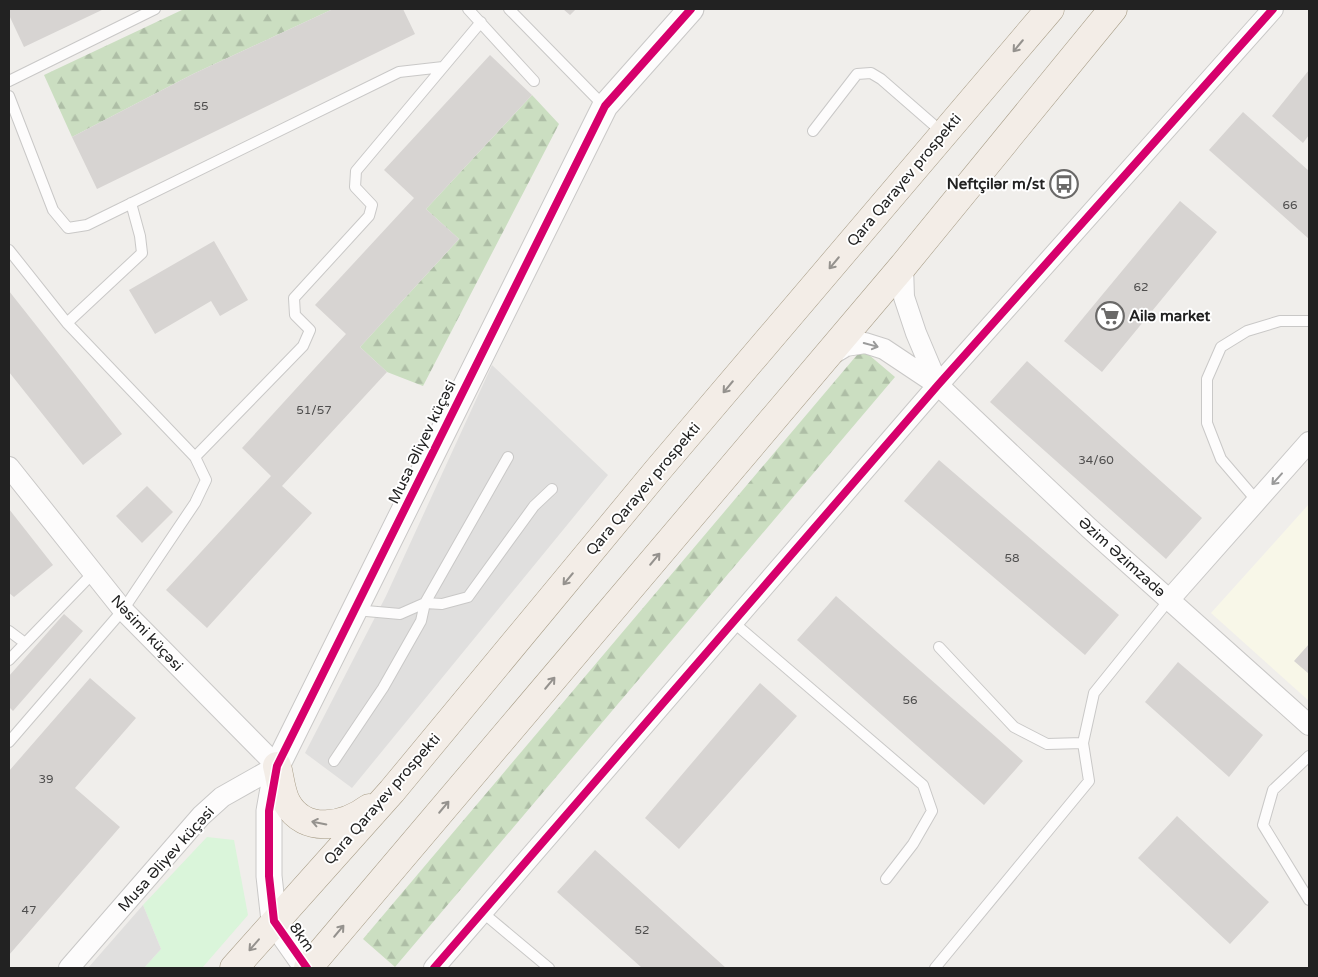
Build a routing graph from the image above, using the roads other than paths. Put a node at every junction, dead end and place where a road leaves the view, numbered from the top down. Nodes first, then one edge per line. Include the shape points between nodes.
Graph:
1 (155, 9) edge
2 (468, 9) edge
3 (509, 9) edge
4 (690, 9) edge
5 (1050, 9) edge
6 (1113, 9) edge
7 (1273, 9) edge
8 (481, 22) junction
9 (443, 67) junction
10 (9, 81) edge
11 (534, 81) dead end
12 (9, 96) edge
13 (605, 106) junction
14 (814, 131) dead end
15 (944, 134) junction
16 (131, 203) junction
17 (9, 250) edge
18 (903, 266) junction
19 (1309, 321) edge
20 (67, 323) junction
21 (826, 358) junction
22 (938, 385) junction
23 (1309, 442) edge
24 (195, 457) junction
25 (508, 457) dead end
26 (9, 467) edge
27 (552, 489) dead end
28 (1257, 501) junction
29 (94, 572) junction
30 (1169, 600) junction
31 (425, 603) junction
32 (123, 610) junction
33 (354, 610) junction
34 (733, 622) junction
35 (10, 633) edge
36 (25, 643) junction
37 (939, 647) dead end
38 (9, 660) edge
39 (1309, 725) edge
40 (9, 742) edge
41 (1083, 743) junction
42 (1309, 756) edge
43 (334, 761) dead end
44 (277, 766) junction
45 (392, 791) junction
46 (886, 879) dead end
47 (1309, 900) edge
48 (482, 912) junction
49 (274, 921) junction
50 (69, 968) edge
51 (234, 968) edge
52 (307, 968) edge
53 (434, 968) edge
54 (549, 968) edge
55 (935, 968) edge

1 - 10 lane
2 - 8 lane
3 - 13 lane
4 - 13 street, Musa Əliyev küçəsi
5 -> 15 main road, Qara Qarayev prospekti
6 - 18 main road
7 - 22 street
8 - 9 lane
8 - 11 lane
9 - 16 lane via 399,72
9 - 24 lane via 356,171 355,187 372,205 369,216 294,298 295,315 310,330 303,346
12 - 16 lane via 53,210 68,228 87,225
13 - 33 street, Musa Əliyev küçəsi
14 - 15 lane via 857,74 871,73
15 -> 45 main road, Qara Qarayev prospekti via 657,471
16 - 20 lane via 142,253
17 - 20 lane
18 - 21 main road
18 - 22 street via 904,297
19 - 28 lane via 1280,321 1247,331 1221,347 1207,379 1207,423 1221,459
20 - 24 lane
21 -> 22 street via 846,346 865,343 884,349
52 -> 21 main road
22 - 30 street, Əzim Əzimzadə
22 - 34 street
23 -> 28 street
24 - 32 lane via 206,480 195,503
25 - 31 lane
26 - 29 street, Nəsimi küçəsi
27 - 31 lane via 534,506 468,597 442,604
28 - 30 street
29 - 32 street, Nəsimi küçəsi
29 - 36 lane
30 - 39 street, Əzim Əzimzadə
30 - 41 lane via 1094,693
31 - 33 lane via 400,614
31 - 43 lane via 421,621 383,688
32 - 40 lane
32 - 44 street, Nəsimi küçəsi
33 - 44 street, Musa Əliyev küçəsi
34 - 46 lane via 923,785 932,811 913,844
34 - 48 street
35 - 36 lane
36 - 38 lane
37 - 41 lane via 1014,727 1047,744
41 - 55 lane via 1089,781
42 - 47 lane via 1272,790 1262,825
45 -> 44 main road via 366,811 343,822 322,825 302,818 286,803
44 - 49 street, Musa Əliyev küçəsi via 269,811 269,876
44 - 50 street, Musa Əliyev küçəsi via 222,797 201,816
45 - 49 main road, Qara Qarayev prospekti
48 - 53 street
48 - 54 lane
49 -> 51 main road, Qara Qarayev prospekti
49 - 52 street, 8km

